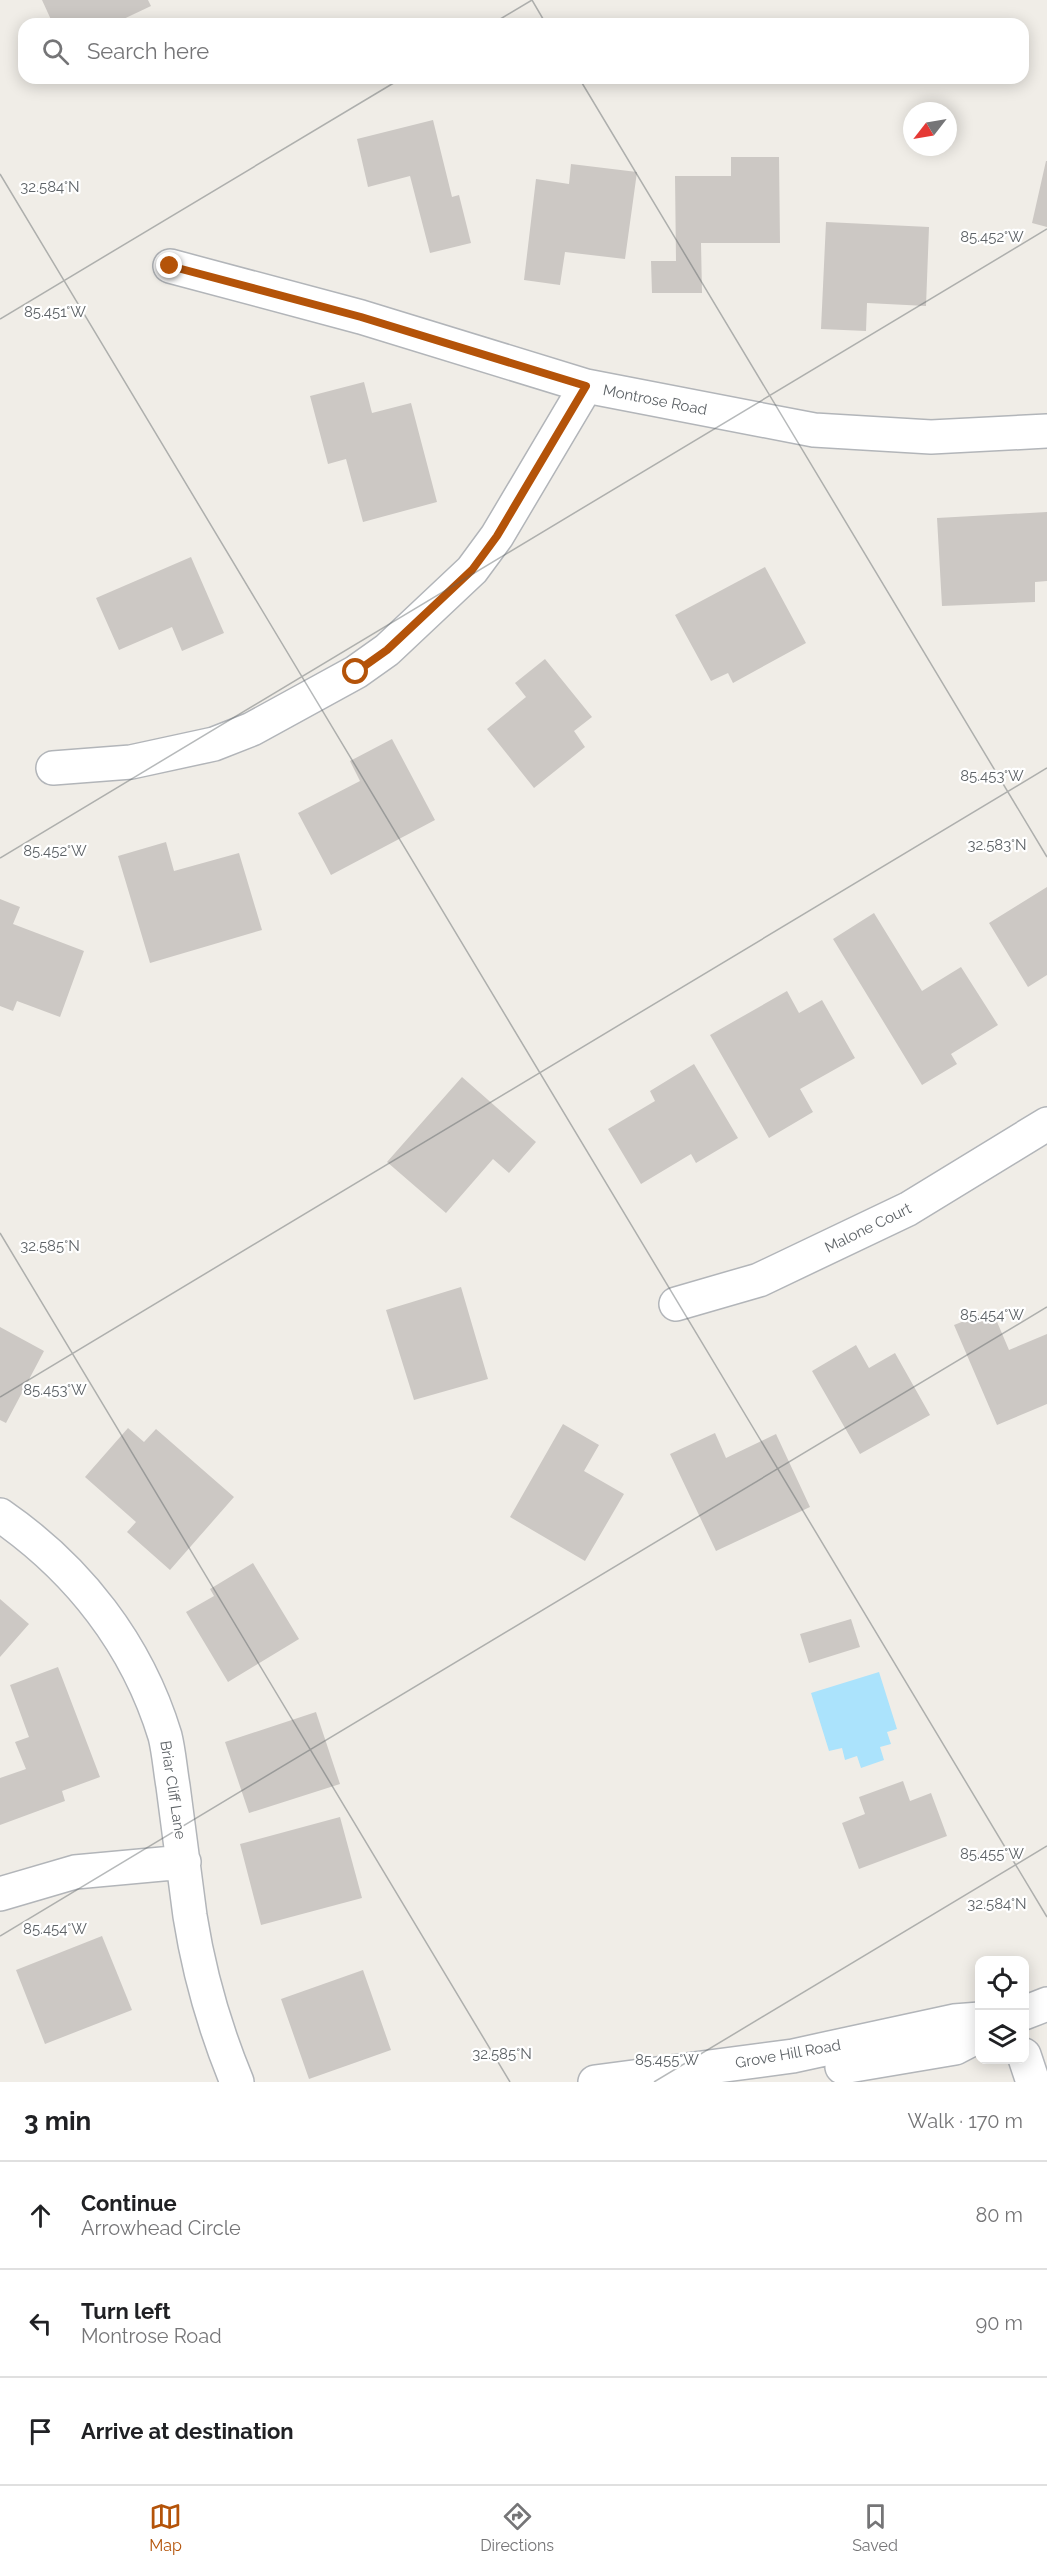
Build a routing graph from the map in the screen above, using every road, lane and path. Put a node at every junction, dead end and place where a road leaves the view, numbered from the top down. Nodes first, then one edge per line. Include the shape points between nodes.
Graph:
1 (170, 266) dead end
2 (586, 386) junction
3 (1047, 431) edge
4 (53, 768) dead end
5 (1042, 1137) edge
6 (676, 1304) dead end
7 (0, 1515) edge
8 (184, 1862) junction
9 (0, 1894) edge
10 (1047, 2004) edge
11 (1029, 2011) edge
12 (975, 2019) edge
13 (975, 2038) edge
14 (1027, 2064) edge
15 (237, 2082) edge
16 (595, 2082) edge
17 (752, 2082) edge
18 (1033, 2082) edge

1 - 2 street, Montrose Road via 361,317
2 - 3 street, Montrose Road via 814,430 931,437
2 - 4 street via 497,536 472,570 387,650 356,672 252,729 214,744 131,762
5 - 6 street, Malone Court via 909,1209 759,1280
7 - 8 street, Briar Cliff Lane via 69,1571 108,1619 135,1663 165,1739
8 - 9 street via 75,1872
8 - 15 street, Briar Cliff Lane via 200,1969
10 - 11 street
12 - 16 street, Grove Hill Road via 794,2056
13 - 17 street, Grove Hill Road via 955,2048
14 - 18 street

